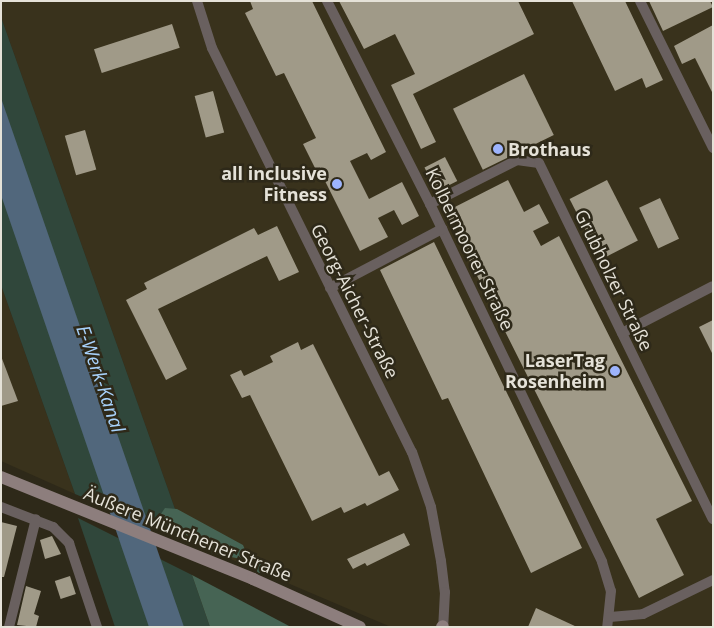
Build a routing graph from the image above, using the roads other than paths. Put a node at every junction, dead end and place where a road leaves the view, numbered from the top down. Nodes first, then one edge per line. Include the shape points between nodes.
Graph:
1 (196, 1) edge
2 (327, 1) edge
3 (640, 1) edge
4 (713, 148) edge
5 (430, 204) junction
6 (442, 229) junction
7 (713, 286) edge
8 (330, 288) junction
9 (622, 333) junction
10 (1, 477) edge
11 (1, 507) edge
12 (36, 519) junction
13 (713, 519) edge
14 (713, 580) edge
15 (608, 622) edge
16 (9, 627) edge
17 (97, 627) edge
18 (360, 627) edge
19 (443, 627) edge

1 - 8 street, Georg-Aicher-Straße via 212,48
2 - 5 street, Kolbermoorer Straße
3 - 4 street
5 - 6 street, Kolbermoorer Straße
5 - 9 street, Grubholzer Straße via 517,160 539,163
6 - 8 street
6 - 15 street, Kolbermoorer Straße via 602,562 611,591
7 - 9 street
8 - 19 street, Georg-Aicher-Straße via 398,421 425,491 444,584
9 - 13 street, Grubholzer Straße
10 - 18 main road, Äußere Münchener Straße
11 - 12 street
12 - 16 street
12 - 17 street via 52,527 69,543
14 - 15 street via 643,614

